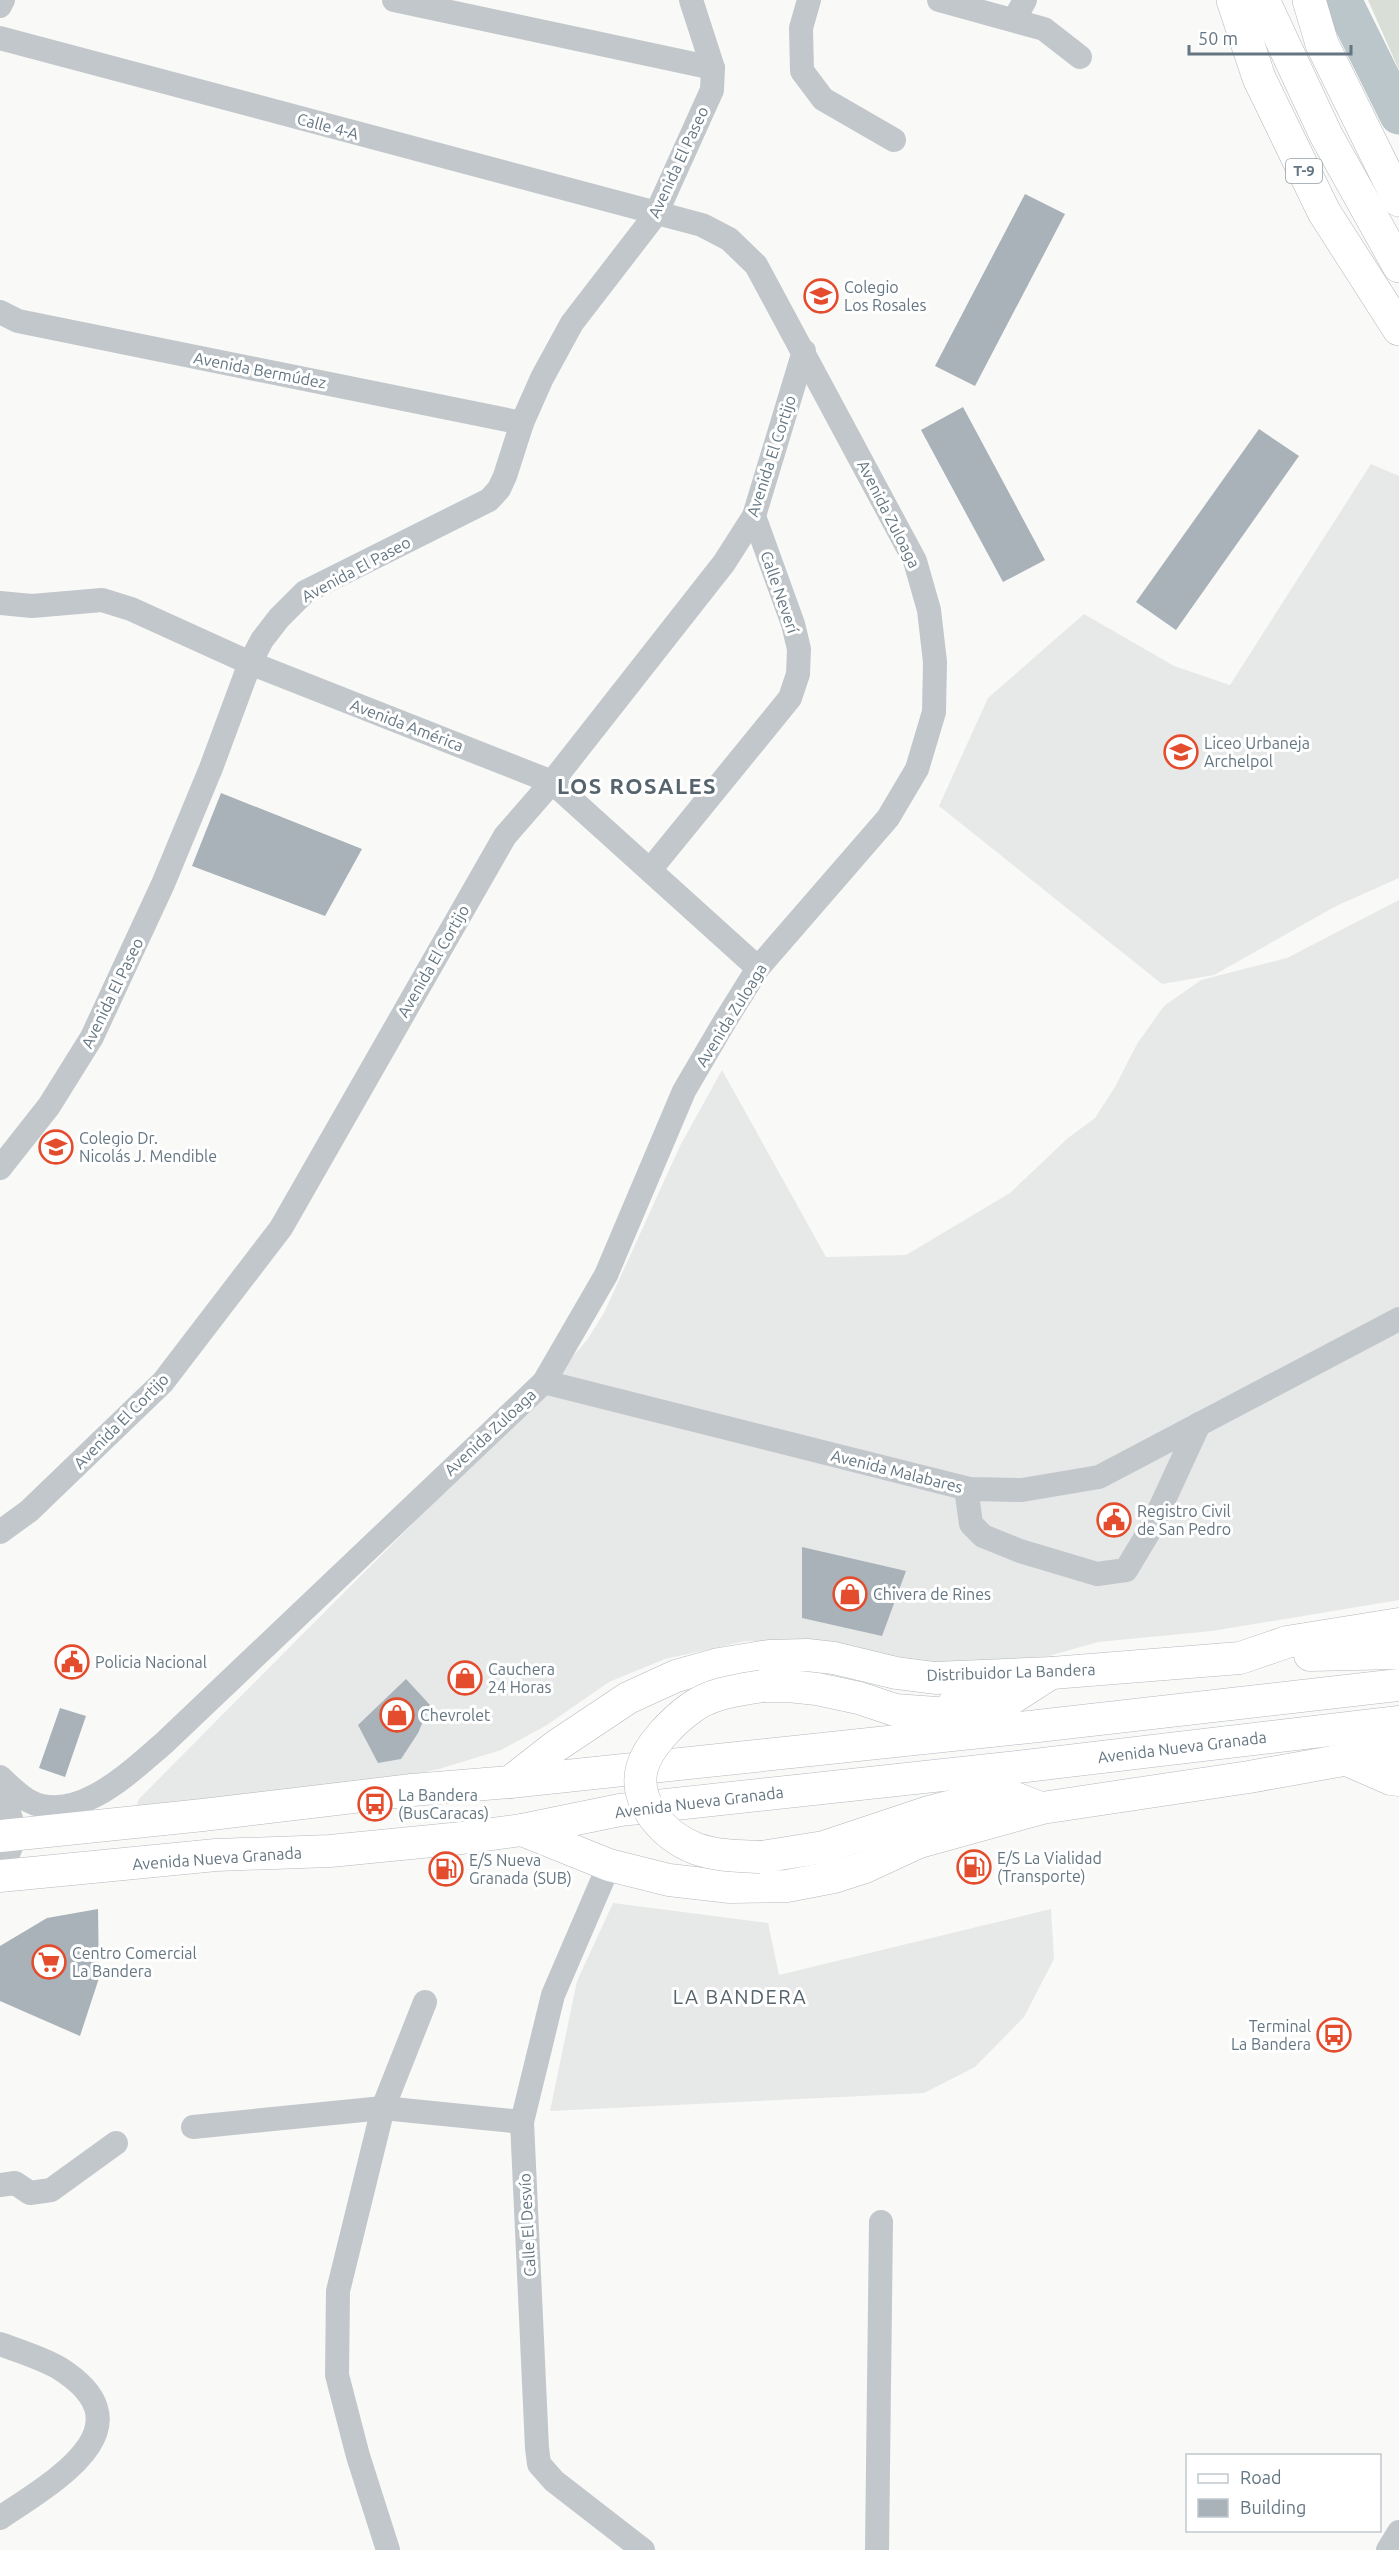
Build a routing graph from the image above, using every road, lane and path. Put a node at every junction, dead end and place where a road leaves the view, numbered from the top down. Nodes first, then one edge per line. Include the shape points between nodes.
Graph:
1 (3, 0) edge
2 (394, 0) edge
3 (691, 0) edge
4 (809, 0) edge
5 (939, 0) edge
6 (1233, 0) edge
7 (1263, 0) edge
8 (1309, 0) edge
9 (0, 6) edge
10 (1020, 10) edge
11 (0, 38) edge
12 (1080, 57) dead end
13 (713, 68) junction
14 (894, 140) dead end
15 (1399, 200) edge
16 (656, 214) junction
17 (1399, 266) edge
18 (0, 312) edge
19 (1399, 329) edge
20 (804, 351) junction
21 (522, 423) junction
22 (754, 516) junction
23 (0, 603) edge
24 (250, 663) junction
25 (552, 782) junction
26 (650, 870) junction
27 (758, 968) junction
28 (0, 1168) edge
29 (1399, 1319) edge
30 (543, 1382) junction
31 (1199, 1424) junction
32 (969, 1489) junction
33 (0, 1532) edge
34 (1399, 1624) edge
35 (1399, 1653) edge
36 (1240, 1658) junction
37 (1052, 1673) junction
38 (1399, 1685) edge
39 (895, 1710) junction
40 (1399, 1722) edge
41 (1038, 1726) junction
42 (163, 1744) junction
43 (1399, 1750) edge
44 (1347, 1760) junction
45 (1026, 1766) junction
46 (0, 1777) edge
47 (1399, 1780) edge
48 (510, 1782) junction
49 (0, 1785) edge
50 (1042, 1808) junction
51 (929, 1812) junction
52 (111, 1823) junction
53 (522, 1830) junction
54 (8, 1835) edge
55 (609, 1865) junction
56 (0, 1876) edge
57 (425, 2002) dead end
58 (383, 2108) junction
59 (522, 2122) junction
60 (193, 2127) dead end
61 (116, 2143) dead end
62 (0, 2185) edge
63 (881, 2222) dead end
64 (0, 2343) edge
65 (0, 2518) edge
66 (1399, 2532) edge
67 (388, 2550) edge
68 (644, 2550) edge
69 (877, 2550) edge
70 (1388, 2550) edge

1 - 9 street
2 - 13 street
3 - 13 street, Avenida El Paseo
4 - 14 street via 801,28 802,71 823,99
5 - 10 street
6 - 19 highway, T-9 via 1259,78 1324,212
7 - 17 highway via 1326,135
8 - 15 highway via 1322,44
10 - 12 street
11 - 16 street, Calle 4-A
13 - 16 street, Avenida El Paseo via 712,90
16 - 20 street, Avenida Zuloaga via 702,225 729,239 756,265
16 - 21 street, Avenida El Paseo via 572,323
18 - 21 street, Avenida Bermúdez via 18,321
20 - 22 street, Avenida El Cortijo
20 - 27 street, Avenida Zuloaga via 915,561 928,610 935,662 934,712 917,769 888,818
21 - 24 street, Avenida El Paseo via 505,476 489,500 305,592 279,618
22 - 25 street, Avenida El Cortijo via 724,563
22 - 26 street, Calle Neverí via 793,624 799,649 798,674 790,698
23 - 24 street, Avenida América via 32,606 102,600 131,609
24 - 25 street, Avenida América
24 - 28 street, Avenida El Paseo via 164,884 92,1038 49,1106
25 - 26 street, Avenida América
25 - 33 street, Avenida El Cortijo via 505,836 281,1228 163,1382 29,1511
26 - 27 street, Avenida América
27 - 30 street, Avenida Zuloaga via 684,1091 606,1275
29 - 31 street, Avenida Malabares
30 - 32 street, Avenida Malabares
30 - 42 street, Avenida Zuloaga
31 - 32 street, Avenida Malabares via 1099,1477 1022,1490
31 - 32 street via 1150,1530 1126,1570 1097,1574 983,1536 971,1524
34 - 36 main road, Distribuidor La Bandera via 1287,1642
35 - 36 main road
36 - 37 main road, Distribuidor La Bandera
37 - 39 main road via 1009,1700
37 - 48 main road, Distribuidor La Bandera via 935,1678 807,1655 718,1664 676,1676 628,1698
38 - 41 main road
39 - 41 main road via 1009,1717
39 - 51 main road, bridge via 817,1689 762,1686 729,1692 692,1707 652,1749 642,1766 640,1780 647,1808 682,1842 714,1853 760,1857 824,1847
40 - 45 main road, Avenida Nueva Granada
41 - 48 main road
42 - 46 street, Avenida Zuloaga via 109,1789 77,1803 44,1806 30,1802
42 - 52 street, Avenida Zuloaga via 117,1804
43 - 44 main road
44 - 47 main road
44 - 50 main road
45 - 51 main road via 965,1782
45 - 53 main road, Avenida Nueva Granada via 620,1810
48 - 52 main road
49 - 54 street
50 - 51 main road via 1010,1796 979,1799
50 - 55 main road via 919,1842 834,1877 788,1886 720,1886 669,1880
52 - 54 main road
53 - 55 main road
53 - 56 main road, Avenida Nueva Granada via 330,1851 216,1855
54 - 56 street
55 - 59 street, Calle El Desvío via 553,1995
57 - 58 street
58 - 59 street
58 - 60 street
58 - 67 street via 338,2291 337,2375
59 - 68 street, Calle El Desvío via 539,2464 554,2481
61 - 62 street via 51,2190 30,2193 15,2183
63 - 69 street
64 - 65 street via 58,2368 84,2388 97,2406 99,2424 92,2443 52,2483
66 - 70 street

